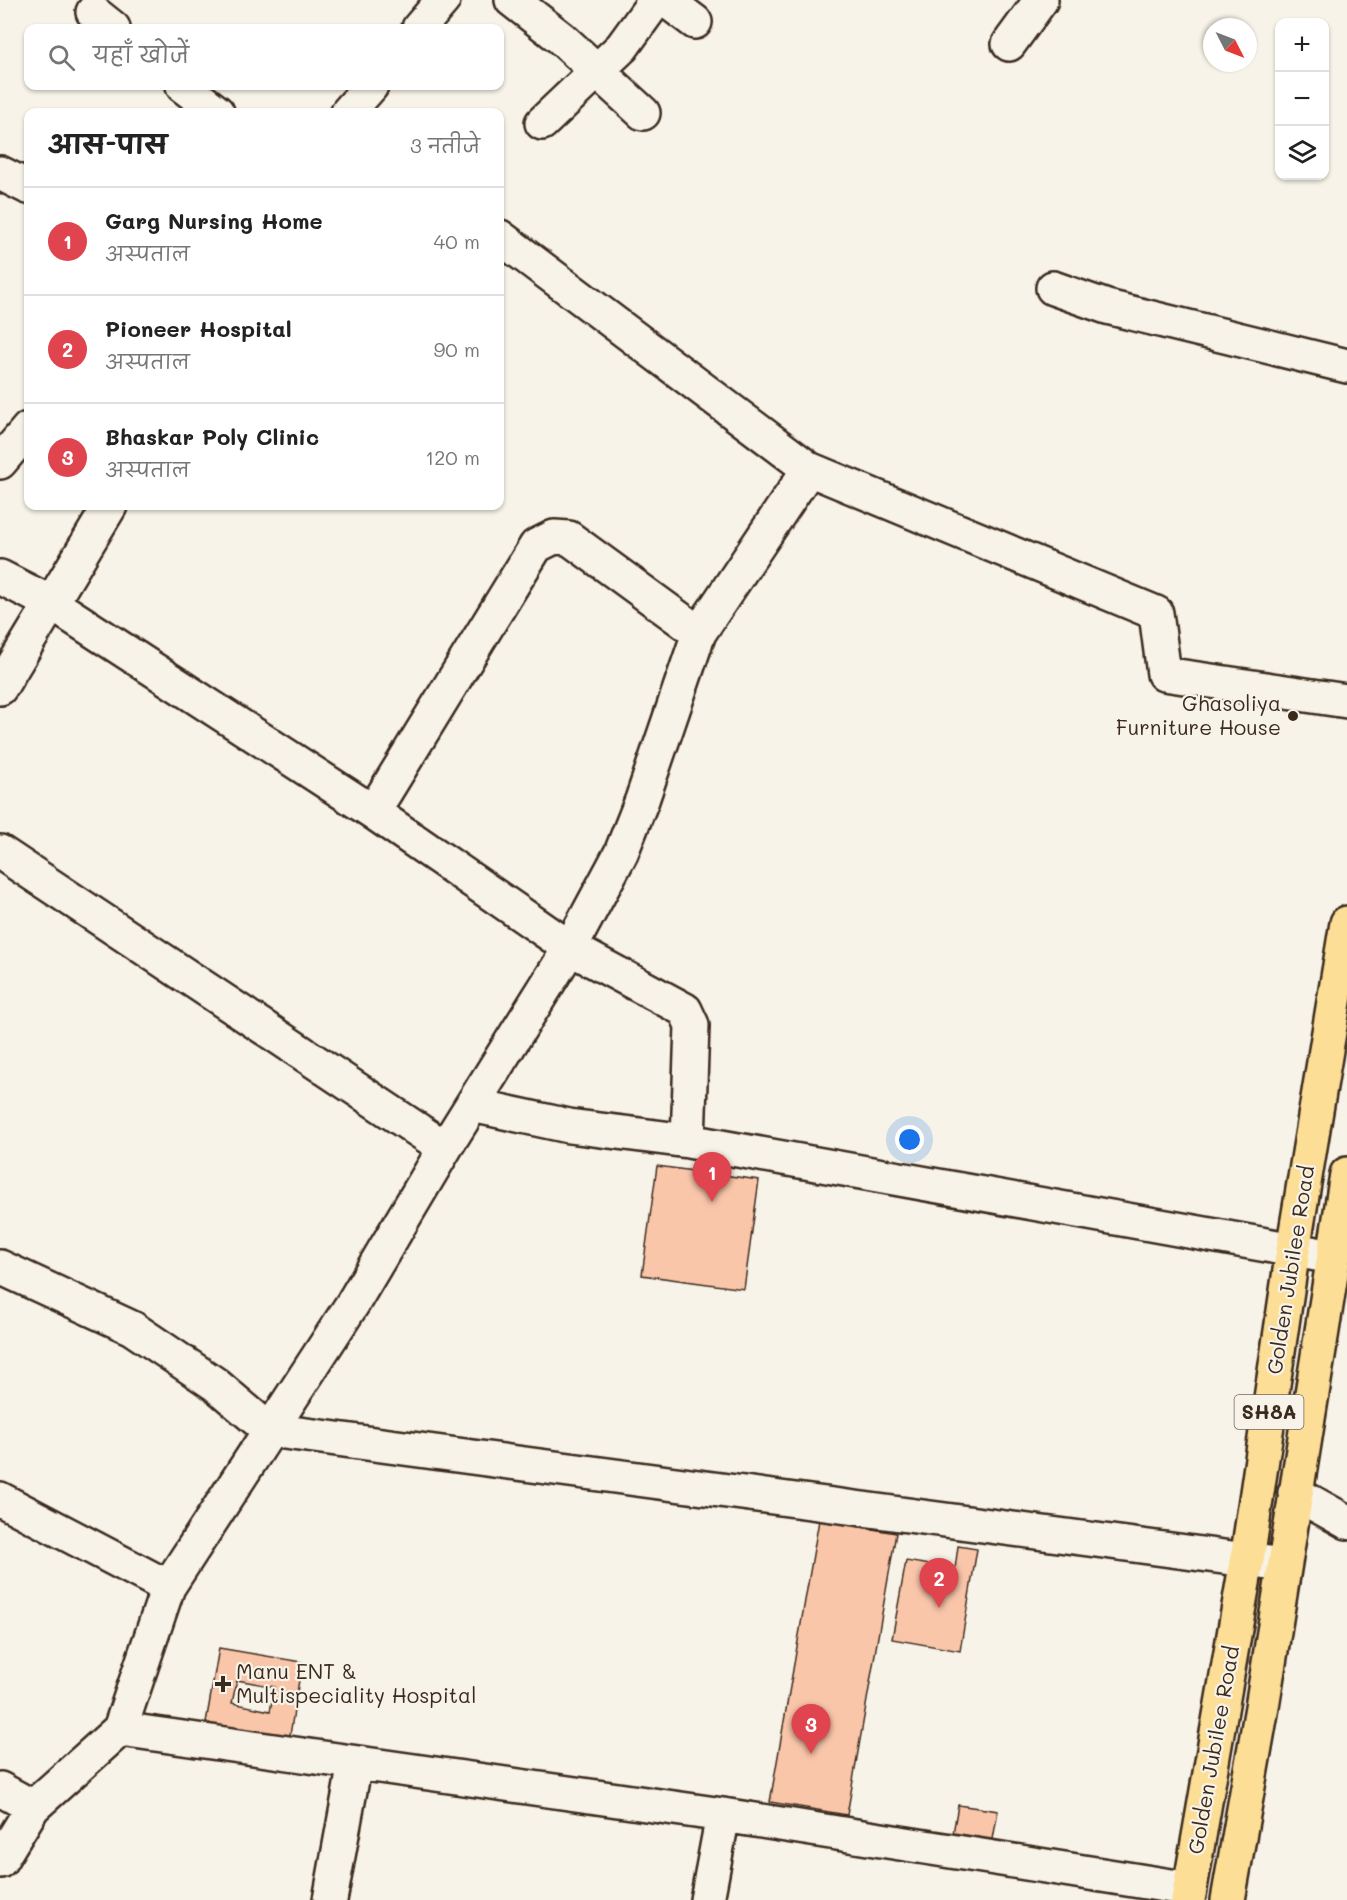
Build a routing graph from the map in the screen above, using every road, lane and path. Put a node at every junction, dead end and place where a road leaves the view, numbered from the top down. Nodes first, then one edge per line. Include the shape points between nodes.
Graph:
1 (443, 0) edge
2 (512, 0) edge
3 (656, 0) edge
4 (666, 0) edge
5 (1041, 0) edge
6 (694, 22) dead end
7 (422, 24) edge
8 (1010, 44) dead end
9 (596, 70) junction
10 (188, 90) edge
11 (367, 90) edge
12 (212, 108) edge
13 (352, 108) edge
14 (643, 113) dead end
15 (542, 123) dead end
16 (0, 173) edge
17 (24, 186) edge
18 (504, 240) edge
19 (1053, 288) dead end
20 (1347, 366) edge
21 (24, 434) edge
22 (0, 462) edge
23 (809, 469) junction
24 (108, 510) edge
25 (0, 577) edge
26 (51, 603) junction
27 (699, 633) junction
28 (0, 688) edge
29 (1347, 701) edge
30 (373, 812) junction
31 (0, 852) edge
32 (1347, 923) edge
33 (570, 948) junction
34 (472, 1105) junction
35 (688, 1141) junction
36 (445, 1149) junction
37 (1347, 1174) edge
38 (1293, 1250) junction
39 (1333, 1257) junction
40 (0, 1267) edge
41 (269, 1430) junction
42 (1295, 1493) junction
43 (0, 1499) edge
44 (1347, 1522) edge
45 (1247, 1560) junction
46 (1284, 1565) junction
47 (168, 1587) junction
48 (120, 1730) junction
49 (355, 1763) junction
50 (0, 1789) edge
51 (33, 1807) junction
52 (723, 1815) junction
53 (0, 1861) edge
54 (1189, 1895) edge
55 (330, 1900) edge
56 (707, 1900) edge
57 (1228, 1900) edge

1 - 7 street
2 - 9 street
3 - 9 street via 622,46
4 - 6 street
5 - 8 street
9 - 14 street
9 - 15 street
10 - 12 street
11 - 13 street
16 - 17 street
18 - 23 street
19 - 20 street via 1107,307
21 - 22 street
23 - 27 street
23 - 29 street via 1156,613 1164,674
24 - 26 street
25 - 26 street
26 - 28 street
26 - 30 street
27 - 30 street via 569,538 554,537 536,546
27 - 33 street via 621,853
30 - 33 street
31 - 36 street
32 - 38 main road, Golden Jubilee Road / SH8A
33 - 34 street
33 - 35 street via 685,1010 692,1025
34 - 35 street via 569,1126
34 - 36 street
35 - 38 street
36 - 41 street via 353,1303
37 - 39 main road, SH8A
38 - 39 street
38 - 45 main road, Golden Jubilee Road / SH8A
39 - 42 main road, SH8A
40 - 41 street via 132,1328 215,1384
41 - 45 street
41 - 47 street
42 - 44 street
42 - 46 main road, SH8A
43 - 47 street
45 - 46 street
45 - 54 main road, Golden Jubilee Road / SH8A
46 - 57 main road, SH8A
47 - 48 street
48 - 49 street
48 - 51 street
49 - 52 street
49 - 55 street
50 - 51 street
51 - 53 street
52 - 54 street
52 - 56 street

